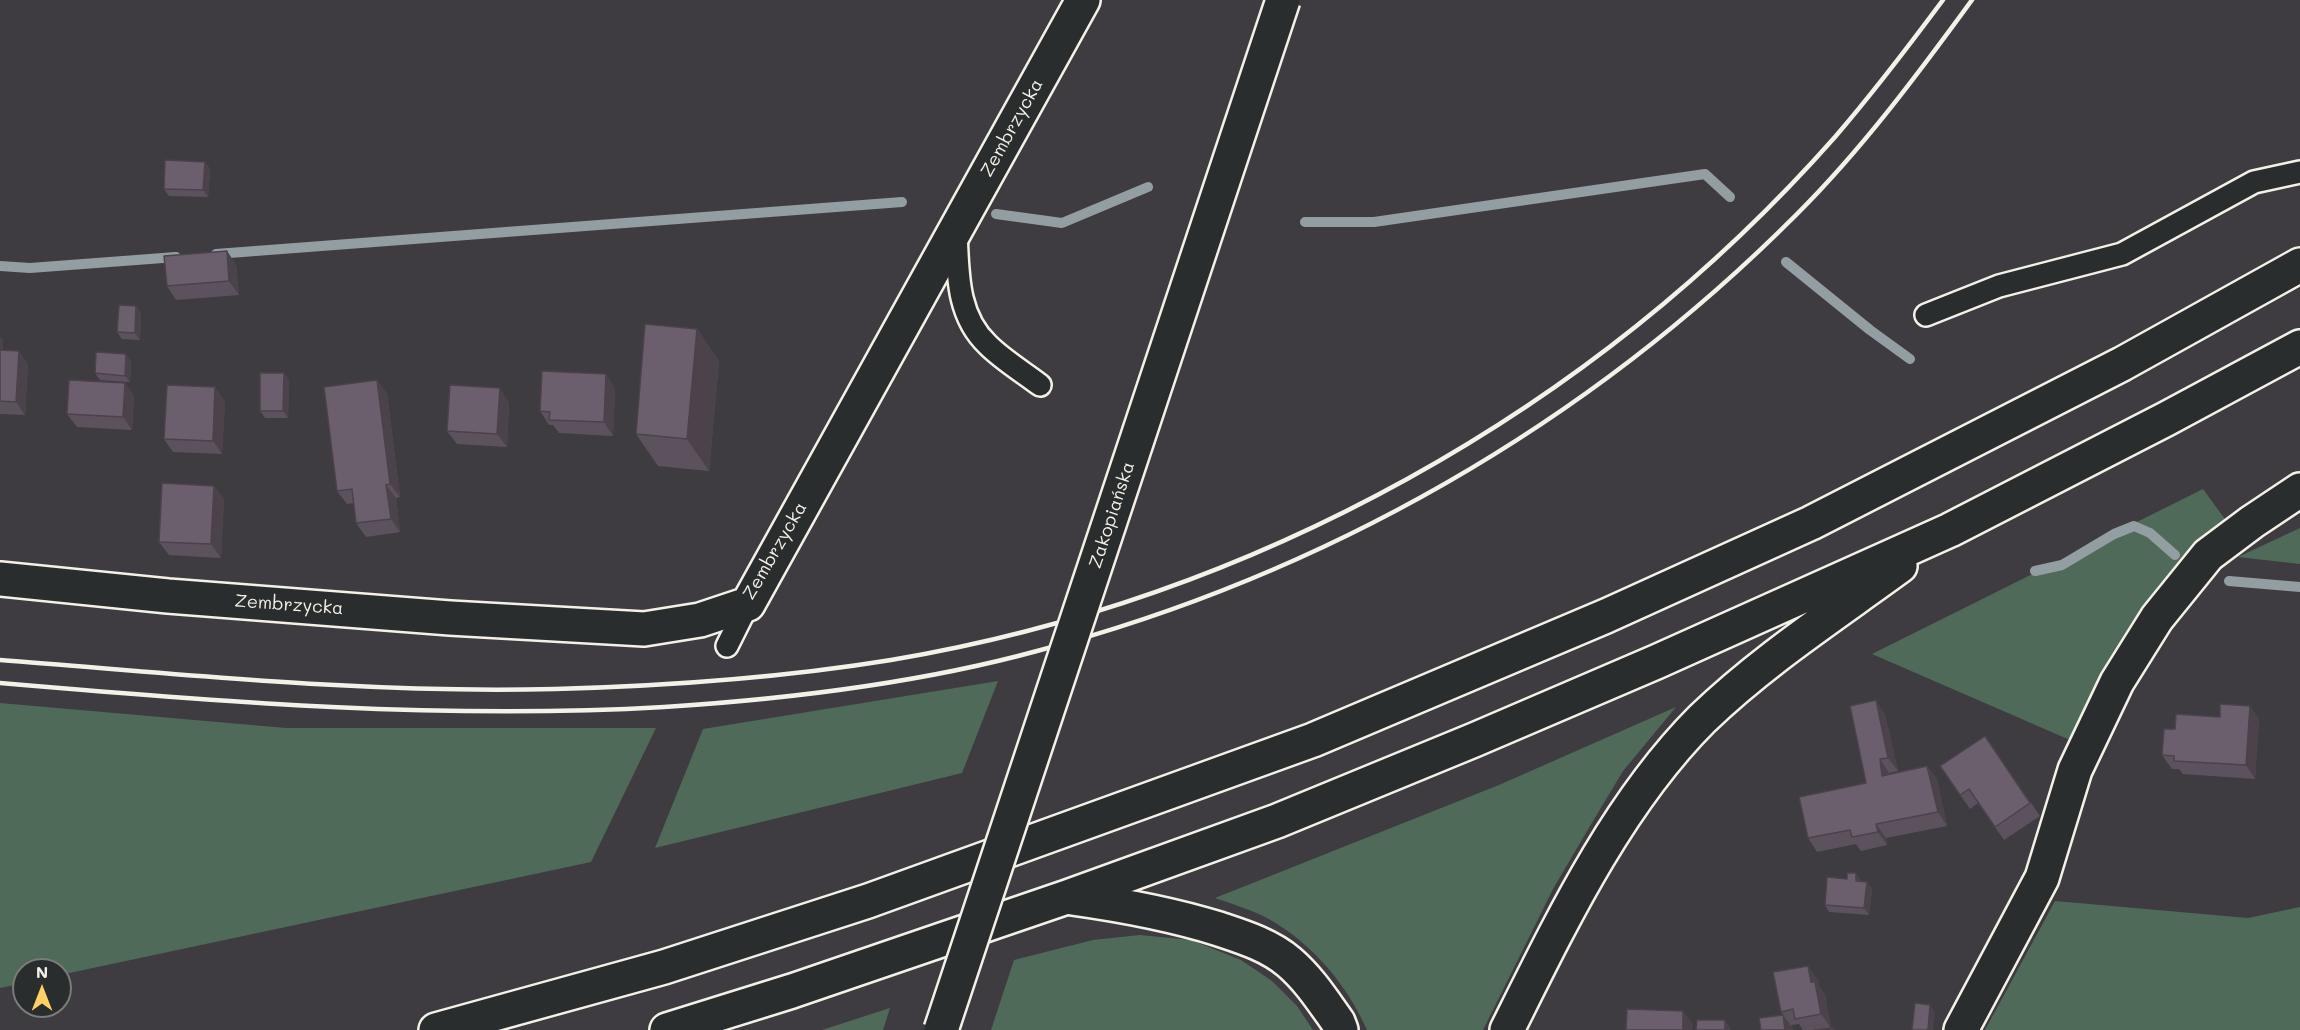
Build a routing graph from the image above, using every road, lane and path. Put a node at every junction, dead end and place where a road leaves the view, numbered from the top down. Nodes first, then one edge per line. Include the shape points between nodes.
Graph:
1 (1083, 0) edge
2 (1283, 0) edge
3 (2300, 172) edge
4 (956, 230) junction
5 (2300, 265) edge
6 (1926, 315) dead end
7 (2300, 347) edge
8 (1040, 385) dead end
9 (2300, 490) edge
10 (1950, 530) junction
11 (0, 579) edge
12 (748, 604) junction
13 (727, 646) dead end
14 (1067, 897) junction
15 (436, 1030) edge
16 (667, 1030) edge
17 (941, 1030) edge
18 (1341, 1030) edge
19 (1507, 1030) edge
20 (1962, 1030) edge

1 - 4 main road, Zembrzycka
2 - 17 main road, Zakopiańska, bridge
3 - 6 lane via 2254,182 2122,254 1999,286
4 - 8 lane via 960,292 970,323 987,345
4 - 12 main road, Zembrzycka
5 - 15 main road via 2122,364 1811,523 1584,626 1313,741 868,901 664,967
7 - 10 main road
9 - 20 main road via 2208,555 2140,645 2117,682 2075,770 2042,878
10 - 14 main road via 1474,741 1276,821
10 - 19 main road via 1766,664 1729,694 1676,748 1595,862
11 - 12 main road, Zembrzycka via 450,618 644,629 700,620
12 - 13 lane
14 - 16 main road
14 - 18 main road via 1140,908 1263,945 1288,961 1307,980

